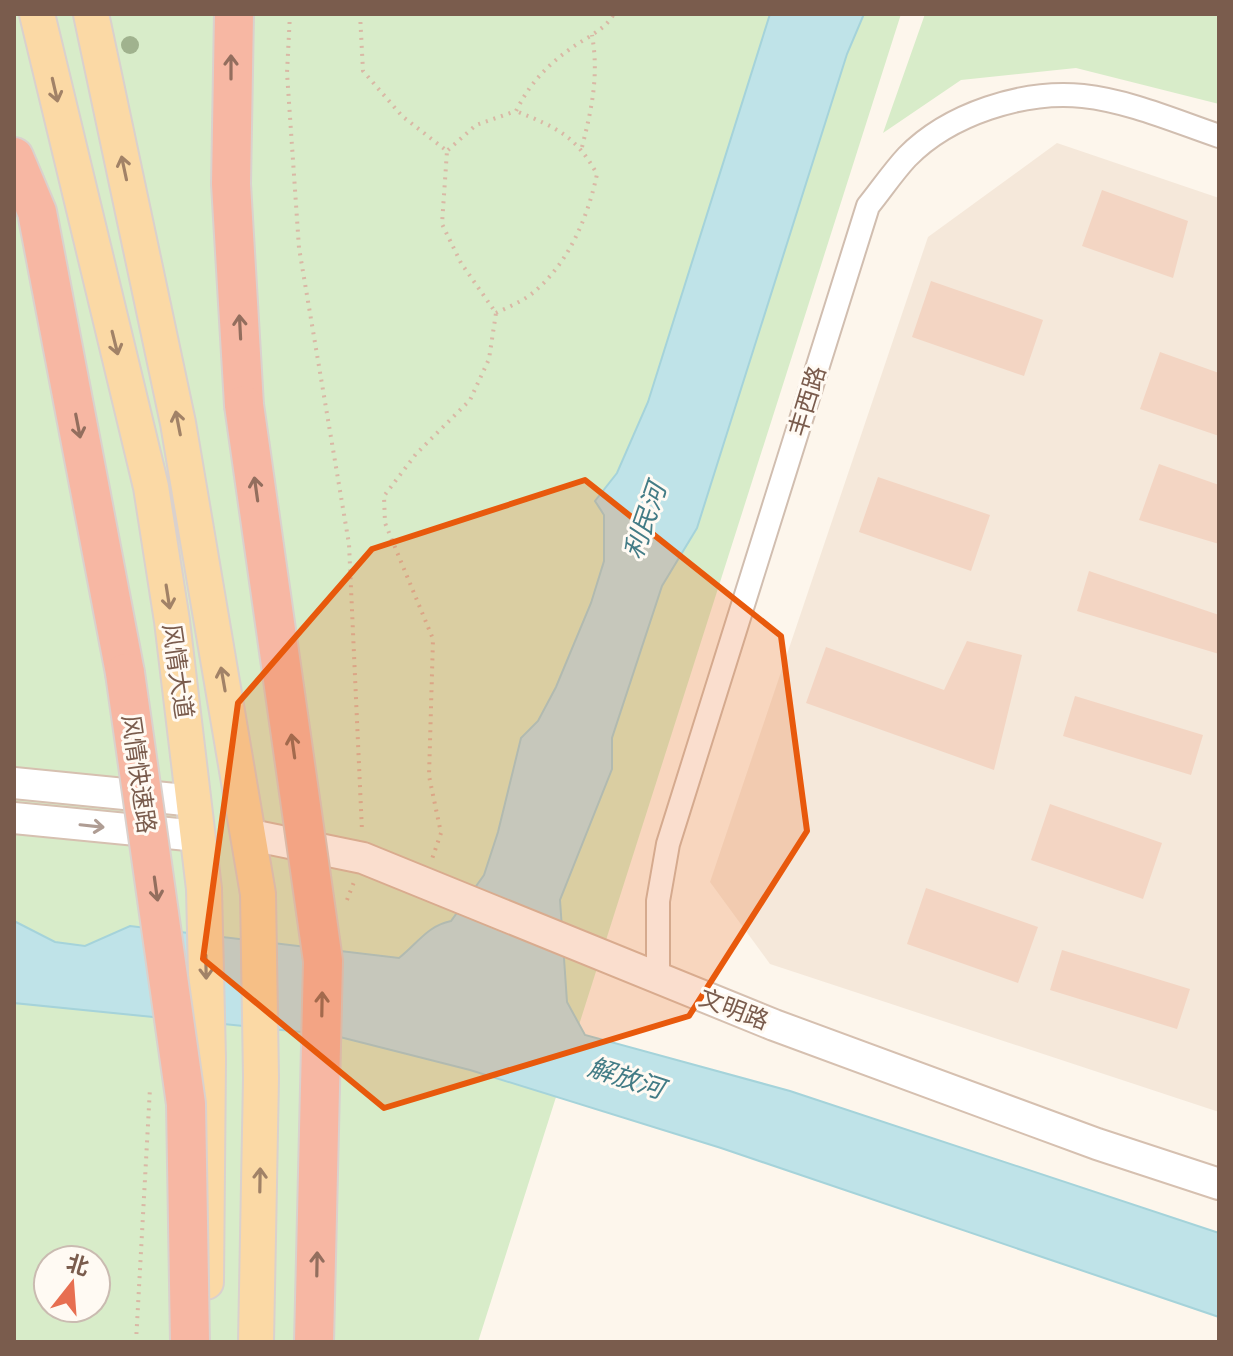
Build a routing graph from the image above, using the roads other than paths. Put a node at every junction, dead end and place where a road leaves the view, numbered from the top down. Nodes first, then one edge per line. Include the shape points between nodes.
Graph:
1 (37, 14) edge
2 (91, 14) edge
3 (234, 14) edge
4 (1219, 136) edge
5 (14, 157) edge
6 (14, 783) edge
7 (195, 801) junction
8 (14, 818) edge
9 (251, 835) junction
10 (198, 836) junction
11 (658, 979) junction
12 (1219, 1184) edge
13 (190, 1342) edge
14 (205, 1342) edge
15 (256, 1342) edge
16 (314, 1342) edge

1 -> 7 main road, 风情大道 via 151,487
9 -> 2 main road, 风情大道 via 178,423
16 -> 3 highway, bridge via 323,961 244,405 231,184
4 - 11 street, 丰西路 via 1082,96 1019,100 959,120 908,156 868,206 668,844 658,901
5 -> 13 highway, 风情快速路, bridge via 37,212 125,673 186,1104
6 - 7 street
7 - 10 main road, 风情大道
8 -> 10 street
9 - 11 street, 文明路 via 363,858
15 -> 9 main road, 风情大道 via 261,1078 258,894
10 -> 14 main road, 风情大道 via 208,1059
11 - 12 street, 文明路 via 1097,1144

